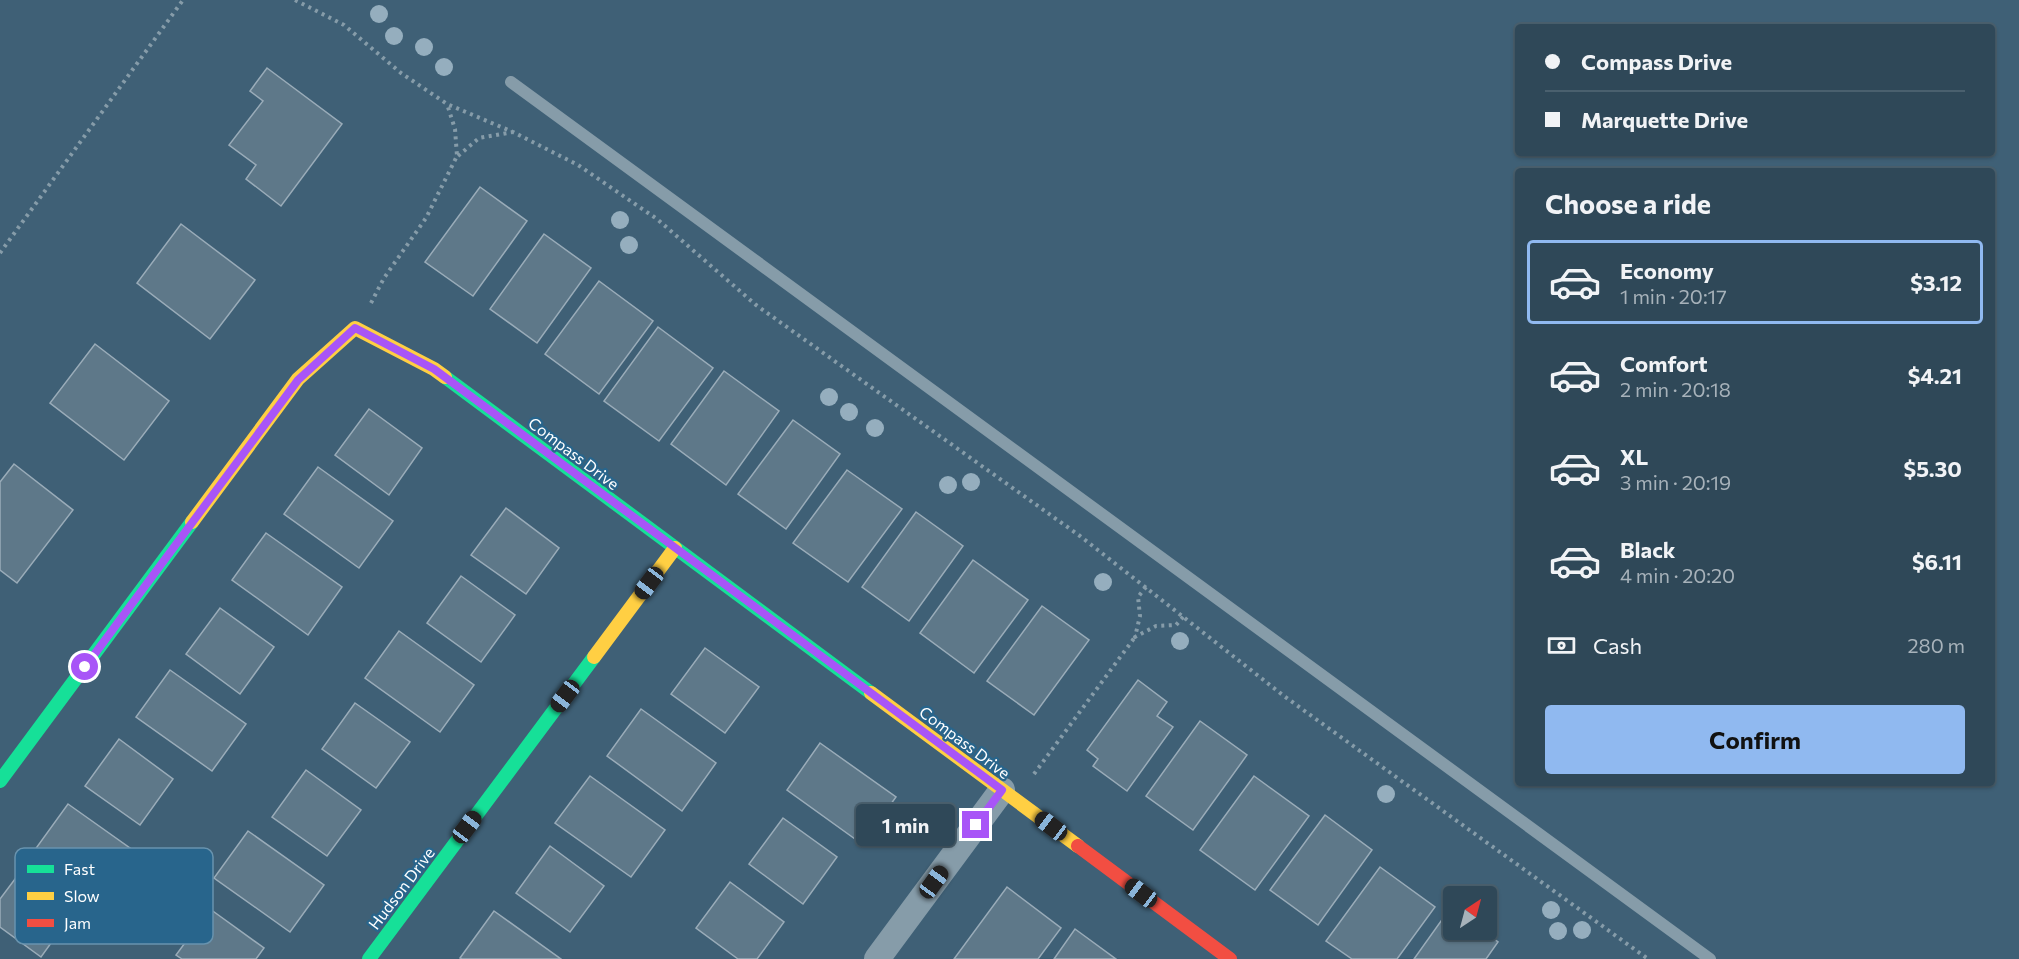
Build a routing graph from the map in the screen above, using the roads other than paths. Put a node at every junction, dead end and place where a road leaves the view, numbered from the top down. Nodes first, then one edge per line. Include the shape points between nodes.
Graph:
1 (511, 82) dead end
2 (675, 548) junction
3 (0, 782) edge
4 (1009, 795) junction
5 (369, 959) edge
6 (877, 959) edge
7 (1230, 959) edge
8 (1710, 959) edge

1 - 8 lane
2 - 3 street, Compass Drive via 434,369 355,328 298,380
2 - 4 street, Compass Drive
2 - 5 street, Hudson Drive
4 - 6 street
4 - 7 street, Compass Drive

